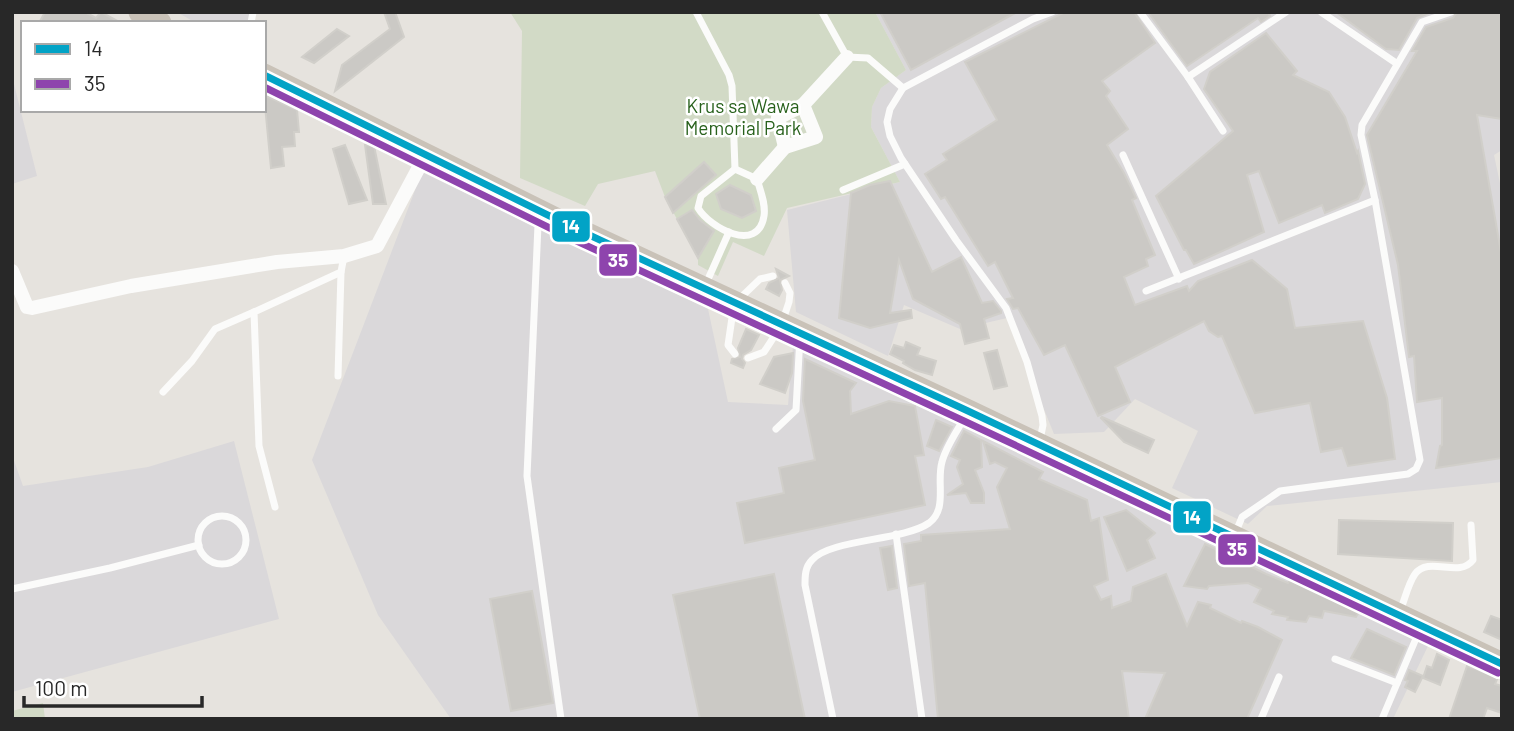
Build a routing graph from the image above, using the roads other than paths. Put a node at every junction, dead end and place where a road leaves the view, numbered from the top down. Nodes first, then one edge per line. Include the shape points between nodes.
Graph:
1 (140, 12) edge
2 (696, 12) edge
3 (822, 12) edge
4 (1052, 12) edge
5 (1140, 12) edge
6 (1286, 12) edge
7 (1321, 12) edge
8 (1451, 12) edge
9 (1031, 16) edge
10 (156, 21) edge
11 (847, 57) junction
12 (1396, 63) junction
13 (266, 76) edge
14 (1188, 77) junction
15 (902, 88) junction
16 (803, 106) junction
17 (1223, 131) dead end
18 (785, 147) junction
19 (1123, 155) dead end
20 (425, 156) junction
21 (905, 164) junction
22 (736, 169) junction
23 (757, 178) junction
24 (843, 190) dead end
25 (1375, 200) junction
26 (543, 214) junction
27 (729, 232) junction
28 (344, 256) junction
29 (12, 271) edge
30 (341, 272) junction
31 (773, 276) dead end
32 (1179, 279) junction
33 (785, 283) dead end
34 (703, 289) junction
35 (1146, 291) dead end
36 (734, 304) junction
37 (254, 312) junction
38 (791, 330) junction
39 (735, 354) dead end
40 (748, 358) dead end
41 (338, 376) dead end
42 (163, 392) dead end
43 (968, 411) junction
44 (776, 429) dead end
45 (1038, 444) junction
46 (275, 507) dead end
47 (1471, 525) dead end
48 (896, 534) junction
49 (1233, 537) junction
50 (199, 545) junction
51 (12, 589) edge
52 (1399, 615) junction
53 (1422, 626) junction
54 (1335, 659) dead end
55 (1502, 664) edge
56 (1279, 677) dead end
57 (1397, 683) junction
58 (561, 719) edge
59 (833, 719) edge
60 (922, 719) edge
61 (1261, 719) edge
62 (1382, 719) edge

1 - 10 highway
2 - 22 lane via 732,86
3 - 11 lane
4 - 9 lane
5 - 14 lane
6 - 14 lane
7 - 12 lane
8 - 12 lane via 1422,22
9 - 15 lane
11 - 15 lane via 868,58
11 - 16 street
12 - 25 lane via 1362,125
13 - 20 highway
14 - 17 lane
15 - 21 lane via 887,122
16 - 18 street via 778,118
16 - 18 street via 816,136
18 - 23 street
19 - 32 lane
20 - 26 highway
20 - 28 street via 377,246
21 - 24 lane
21 - 45 lane via 1006,308 1042,416
22 - 23 lane
22 - 27 lane via 698,202 701,213
23 - 27 lane via 765,209 759,229 750,236
25 - 32 lane
25 - 49 lane via 1420,460 1408,474 1280,491 1242,517
26 - 34 highway
26 - 58 lane via 538,225 527,476
27 - 34 lane
28 - 29 street via 131,286 32,308 24,303
28 - 30 lane
30 - 37 lane
30 - 41 lane
31 - 36 lane via 760,279
32 - 35 lane
33 - 38 lane via 790,293
34 - 36 highway
36 - 38 highway
36 - 39 lane via 728,345
37 - 42 lane via 215,330
37 - 46 lane via 259,446
38 - 40 lane via 764,352
38 - 43 highway
38 - 44 lane via 796,410
43 - 45 highway
43 - 48 lane via 942,462 938,512 930,522
45 - 49 highway
47 - 52 lane via 1474,560 1462,569 1420,569
48 - 59 lane via 827,551 813,558 806,571
48 - 60 lane
49 - 52 highway
50 - 50 lane via 201,528 221,515 234,518 247,539 244,551 223,564 204,556
50 - 51 lane
52 - 53 highway
53 - 55 highway
53 - 57 lane
54 - 57 lane
56 - 61 lane
57 - 62 lane

